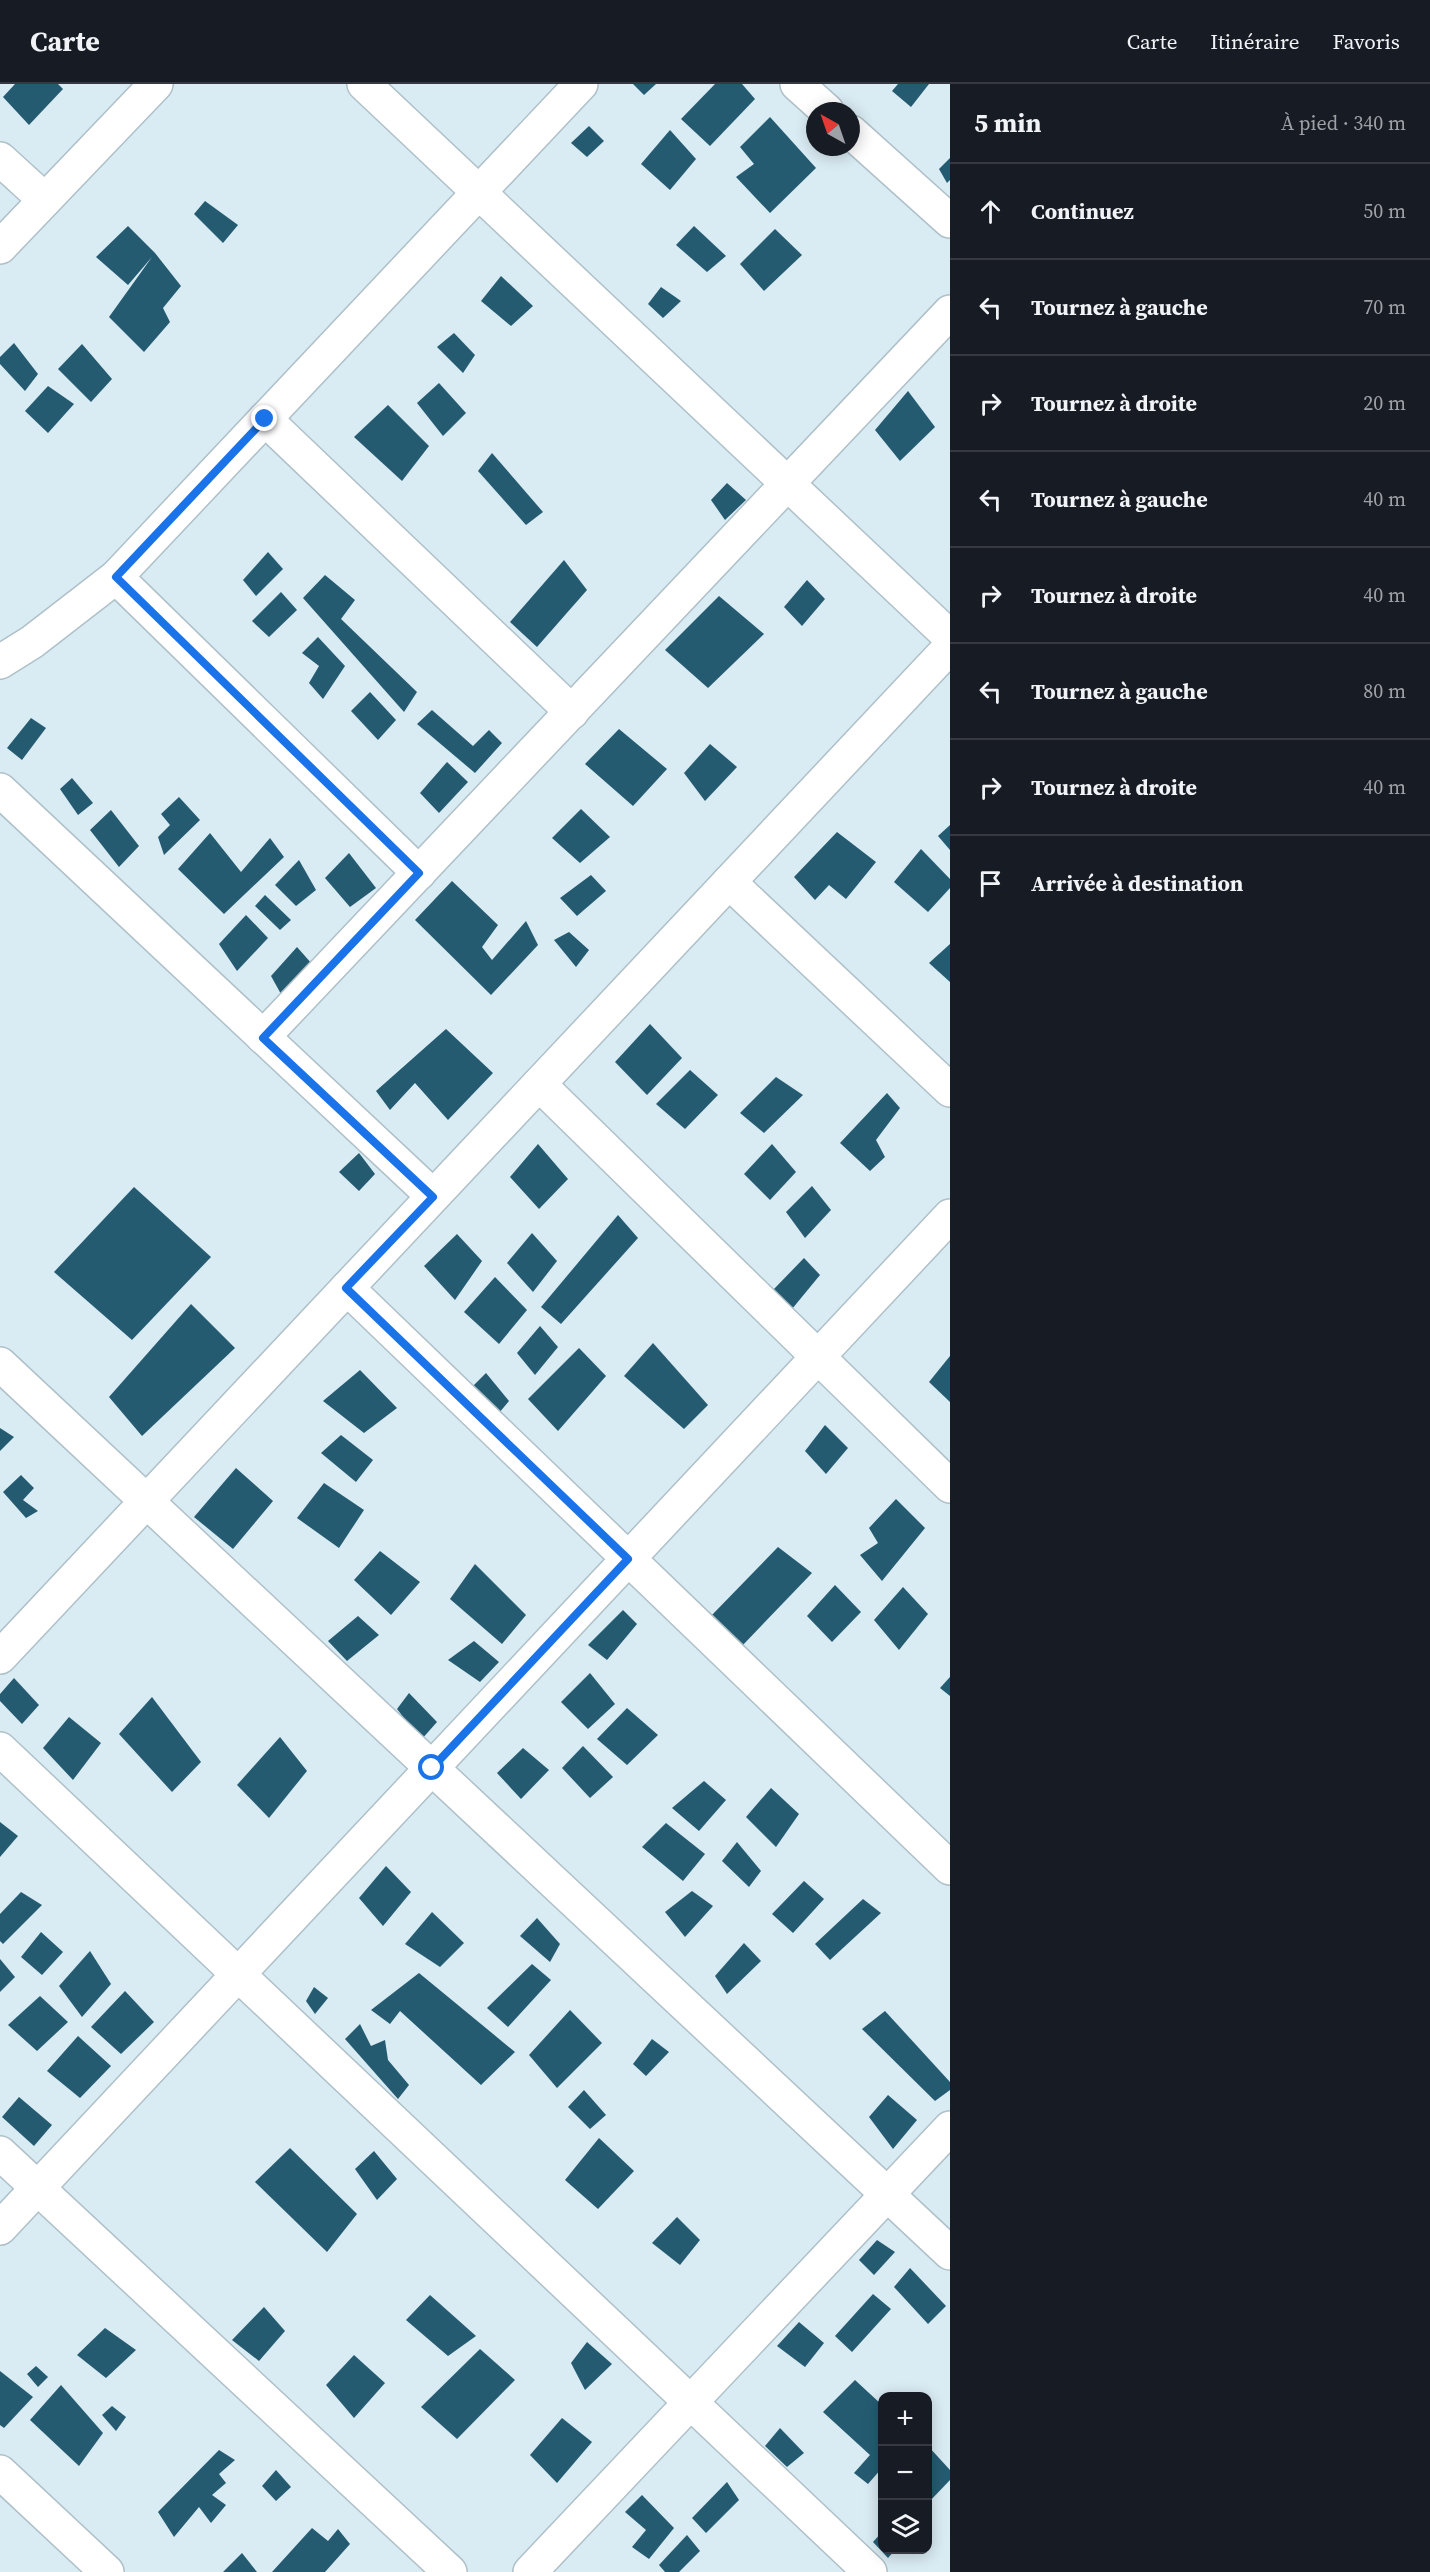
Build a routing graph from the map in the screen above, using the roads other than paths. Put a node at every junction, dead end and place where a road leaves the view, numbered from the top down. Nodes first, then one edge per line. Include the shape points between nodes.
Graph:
1 (156, 84) edge
2 (364, 84) edge
3 (581, 84) edge
4 (797, 84) edge
5 (817, 102) edge
6 (860, 140) edge
7 (0, 159) edge
8 (480, 194) junction
9 (45, 200) junction
10 (950, 221) edge
11 (0, 247) edge
12 (950, 312) edge
13 (265, 419) junction
14 (788, 484) junction
15 (116, 577) junction
16 (950, 637) edge
17 (950, 647) edge
18 (0, 662) edge
19 (572, 712) junction
20 (0, 790) edge
21 (419, 873) junction
22 (729, 882) junction
23 (263, 1038) junction
24 (539, 1084) junction
25 (950, 1090) edge
26 (433, 1197) junction
27 (950, 1216) edge
28 (346, 1288) junction
29 (818, 1357) junction
30 (0, 1364) edge
31 (950, 1486) edge
32 (147, 1502) junction
33 (628, 1559) junction
34 (0, 1657) edge
35 (0, 1749) edge
36 (432, 1768) junction
37 (950, 1868) edge
38 (238, 1974) junction
39 (950, 2128) edge
40 (0, 2153) edge
41 (38, 2188) junction
42 (888, 2194) junction
43 (0, 2228) edge
44 (950, 2253) edge
45 (690, 2402) junction
46 (0, 2472) edge
47 (107, 2572) edge
48 (450, 2572) edge
49 (530, 2572) edge
50 (870, 2572) edge

1 - 9 street
2 - 8 street
3 - 8 street
4 - 5 street
6 - 10 street
7 - 9 street
8 - 13 street
8 - 14 street
9 - 11 street
12 - 14 street
13 - 15 street
13 - 19 street
14 - 16 street
14 - 19 street
15 - 18 street
15 - 21 street
17 - 22 street
19 - 21 street
20 - 23 street
21 - 23 street
22 - 24 street
22 - 25 street
23 - 26 street
24 - 26 street
24 - 29 street
26 - 28 street
27 - 29 street
28 - 32 street
28 - 33 street
29 - 31 street
29 - 33 street
30 - 32 street
32 - 34 street
32 - 36 street
33 - 36 street
33 - 37 street
35 - 38 street
36 - 38 street
36 - 42 street
38 - 41 street
38 - 45 street
39 - 42 street
40 - 41 street
41 - 43 street
41 - 48 street
42 - 44 street
42 - 45 street
45 - 49 street
45 - 50 street
46 - 47 street

